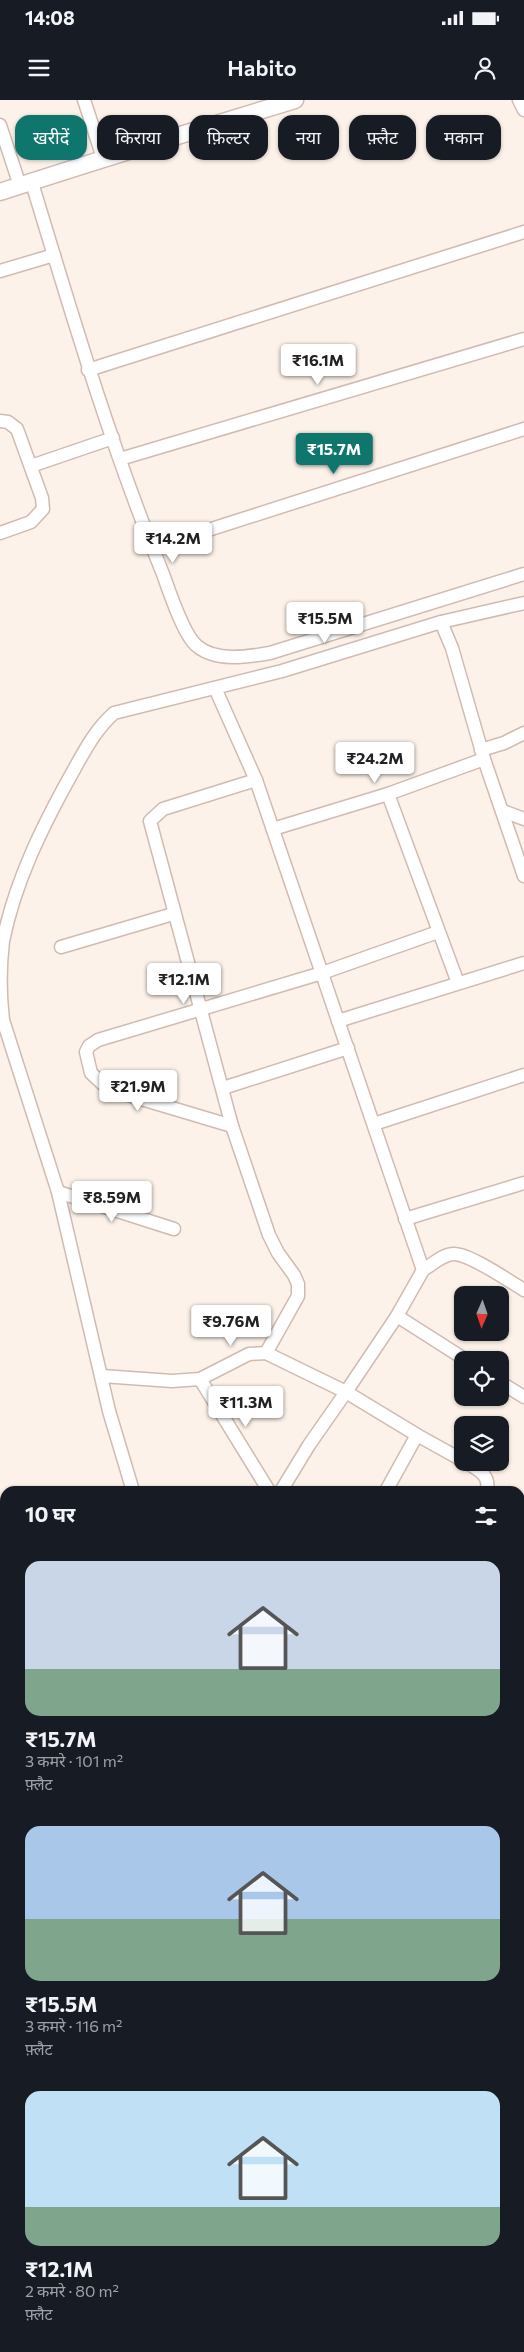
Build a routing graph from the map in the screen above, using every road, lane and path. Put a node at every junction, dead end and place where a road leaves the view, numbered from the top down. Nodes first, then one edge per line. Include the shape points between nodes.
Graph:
1 (84, 100) edge
2 (295, 100) edge
3 (519, 100) edge
4 (524, 110) edge
5 (0, 125) edge
6 (179, 135) edge
7 (97, 142) edge
8 (97, 160) edge
9 (26, 184) junction
10 (0, 192) edge
11 (524, 232) edge
12 (54, 255) junction
13 (0, 271) edge
14 (524, 339) edge
15 (88, 370) junction
16 (0, 421) edge
17 (524, 429) edge
18 (113, 438) junction
19 (120, 459) junction
20 (31, 466) junction
21 (0, 533) edge
22 (152, 548) junction
23 (524, 574) edge
24 (524, 603) edge
25 (440, 622) junction
26 (215, 688) junction
27 (524, 733) edge
28 (482, 755) junction
29 (256, 780) junction
30 (388, 794) junction
31 (503, 811) junction
32 (524, 819) edge
33 (273, 829) junction
34 (524, 876) edge
35 (174, 914) junction
36 (438, 932) junction
37 (61, 947) dead end
38 (524, 963) edge
39 (322, 973) junction
40 (458, 983) junction
41 (200, 1011) junction
42 (338, 1021) junction
43 (348, 1048) junction
44 (524, 1075) edge
45 (223, 1088) junction
46 (374, 1124) junction
47 (232, 1126) junction
48 (524, 1182) edge
49 (58, 1192) junction
50 (405, 1219) junction
51 (174, 1229) dead end
52 (423, 1270) junction
53 (524, 1290) edge
54 (397, 1316) junction
55 (454, 1352) edge
56 (266, 1353) junction
57 (102, 1376) junction
58 (200, 1379) junction
59 (509, 1388) edge
60 (346, 1392) junction
61 (524, 1398) edge
62 (417, 1435) junction
63 (454, 1456) edge
64 (479, 1471) edge
65 (132, 1486) edge
66 (265, 1486) edge
67 (285, 1486) edge
68 (389, 1486) edge
69 (488, 1486) edge

1 - 7 street
2 - 6 street
3 - 4 street
5 - 9 street
8 - 9 street
9 - 10 street
9 - 12 street
11 - 15 street
12 - 13 street
12 - 15 street
14 - 19 street
15 - 18 street
16 - 20 street via 8,422 17,430
17 - 22 street
18 - 19 street
18 - 20 street
19 - 22 street
20 - 21 street via 43,509 31,522
22 - 23 street via 187,632 196,645 210,654 227,656 249,657 270,653
24 - 25 street
25 - 26 street via 282,671
25 - 28 street via 452,648
26 - 29 street
26 - 49 street via 114,713 100,726 48,816 18,884 2,942 0,999 16,1063
27 - 28 street
28 - 30 street
28 - 31 street
29 - 33 street
29 - 35 street via 163,808 150,821
30 - 33 street
30 - 36 street
31 - 32 street
31 - 34 street
33 - 39 street
35 - 37 street
35 - 41 street
36 - 39 street
36 - 40 street
38 - 40 street
39 - 41 street
39 - 42 street
40 - 42 street
41 - 45 street
41 - 47 street via 93,1042 86,1052 91,1073 108,1089
42 - 43 street
43 - 45 street
43 - 46 street
44 - 46 street
45 - 47 street
46 - 50 street
47 - 56 street via 269,1235 298,1284 298,1296
48 - 50 street
49 - 51 street
49 - 57 street
50 - 52 street
52 - 53 street via 454,1254 467,1257
52 - 54 street
54 - 55 street
54 - 60 street
56 - 58 street via 249,1354
56 - 60 street
57 - 58 street via 172,1381
57 - 65 street
58 - 66 street
59 - 61 street
60 - 62 street
60 - 67 street
62 - 63 street
62 - 68 street
64 - 69 street via 486,1476

